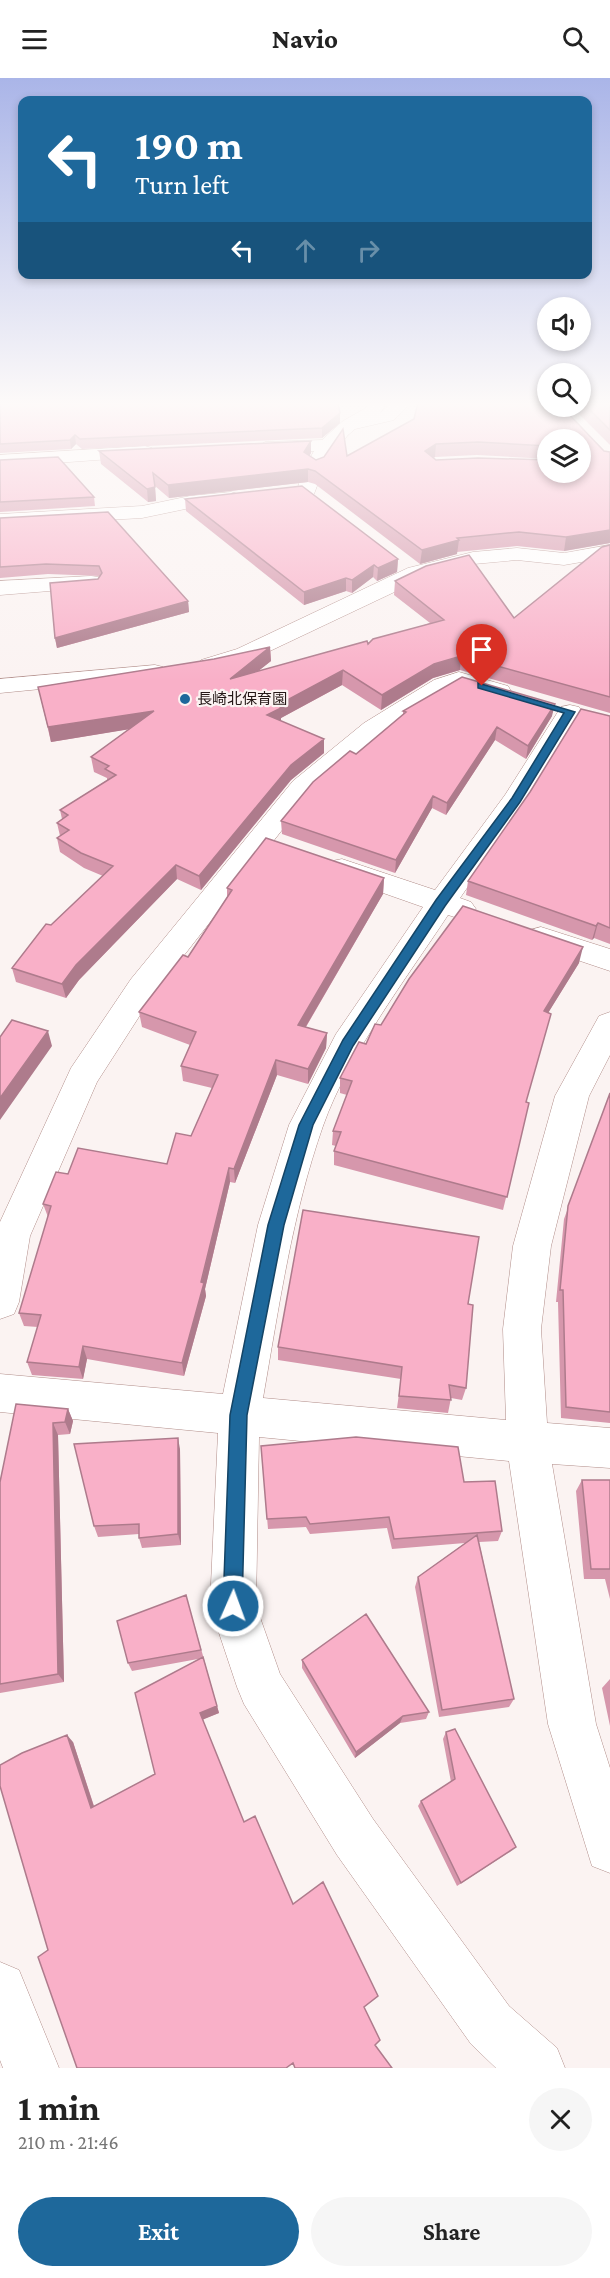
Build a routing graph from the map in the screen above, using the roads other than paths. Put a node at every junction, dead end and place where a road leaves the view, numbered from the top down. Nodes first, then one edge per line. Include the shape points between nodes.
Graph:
1 (305, 495) edge
2 (247, 497) edge
3 (324, 504) edge
4 (0, 520) edge
5 (610, 551) edge
6 (91, 582) edge
7 (0, 588) edge
8 (0, 686) edge
9 (317, 859) edge
10 (441, 903) junction
11 (486, 918) edge
12 (520, 929) edge
13 (610, 960) edge
14 (610, 1024) edge
15 (0, 1302) edge
16 (0, 1393) edge
17 (239, 1415) junction
18 (526, 1442) junction
19 (610, 1448) edge
20 (610, 1848) edge
21 (0, 1989) edge
22 (31, 2068) edge
23 (537, 2068) edge

1 - 3 street
2 - 4 street via 190,502 142,512
5 - 8 street via 564,559 517,554 407,566 245,654 215,664
6 - 7 street
9 - 10 street
10 - 11 street
10 - 15 street via 516,799 558,708 459,679 373,728 302,787 272,843 142,987 83,1077 12,1236
10 - 17 street via 347,1043 306,1125 276,1225
12 - 13 street
14 - 18 street via 572,1096 532,1246 522,1329
16 - 17 street
17 - 18 street
17 - 23 street via 233,1606 261,1688 355,1837 490,2025
18 - 19 street
18 - 20 street via 572,1724
21 - 22 street

